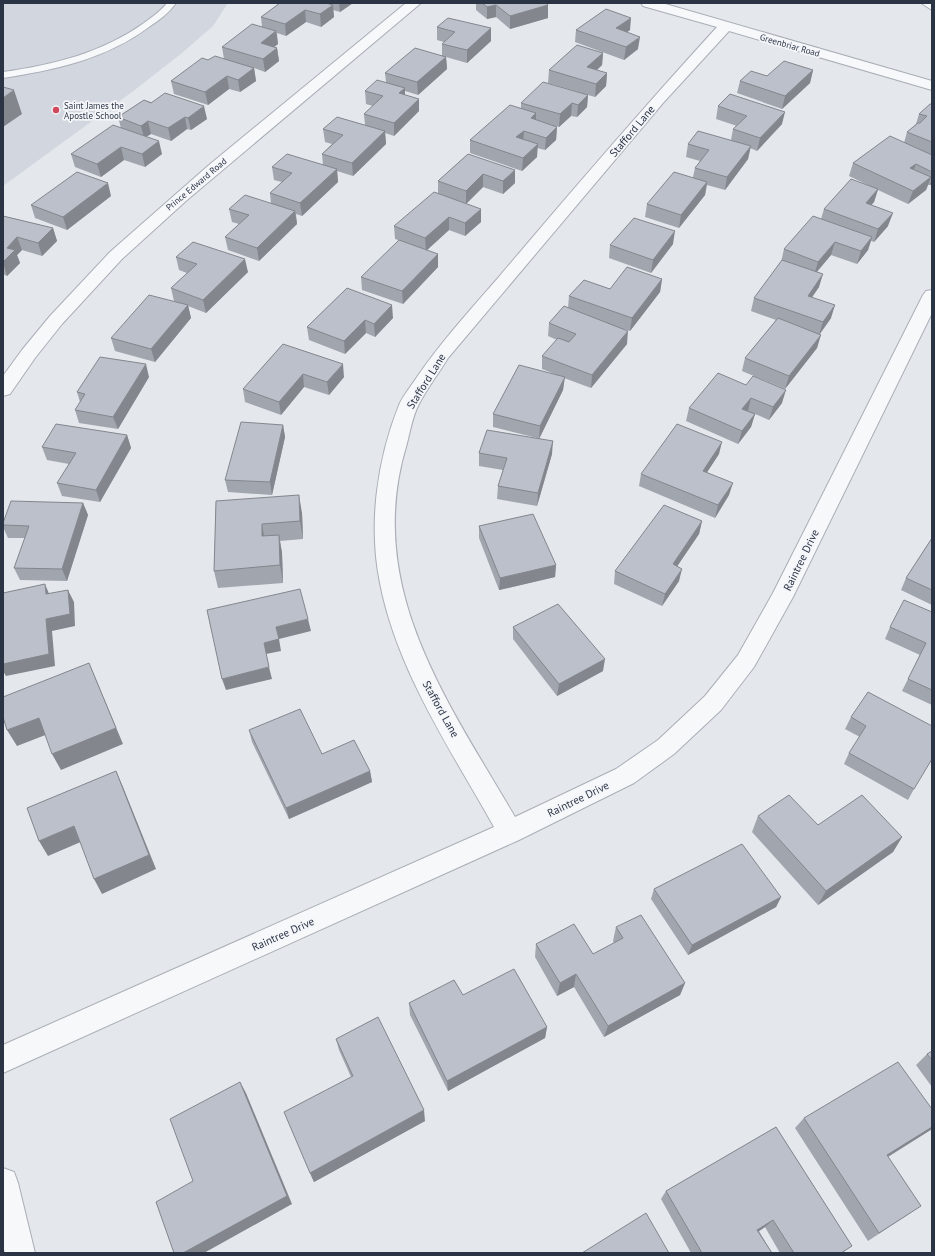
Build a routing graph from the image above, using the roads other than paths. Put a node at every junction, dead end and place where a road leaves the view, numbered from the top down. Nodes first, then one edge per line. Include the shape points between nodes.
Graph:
1 (172, 3) edge
2 (414, 3) edge
3 (648, 3) edge
4 (925, 3) edge
5 (932, 7) edge
6 (726, 26) junction
7 (3, 75) edge
8 (932, 86) edge
9 (932, 295) edge
10 (3, 390) edge
11 (510, 832) junction
12 (3, 1060) edge
13 (3, 1184) edge
14 (20, 1253) edge

1 - 7 lane via 148,24 106,48 56,65
2 - 10 street, Prince Edward Road via 156,217 80,293 21,362
3 - 6 street, Greenbriar Road
4 - 5 lane
6 - 8 street, Greenbriar Road
6 - 11 street, Stafford Lane via 658,100 442,354 409,404 391,464 385,506 385,536 390,581 400,621 430,691
9 - 11 street, Raintree Drive via 782,597 742,667 713,703 666,747 624,776
11 - 12 street, Raintree Drive
13 - 14 street

